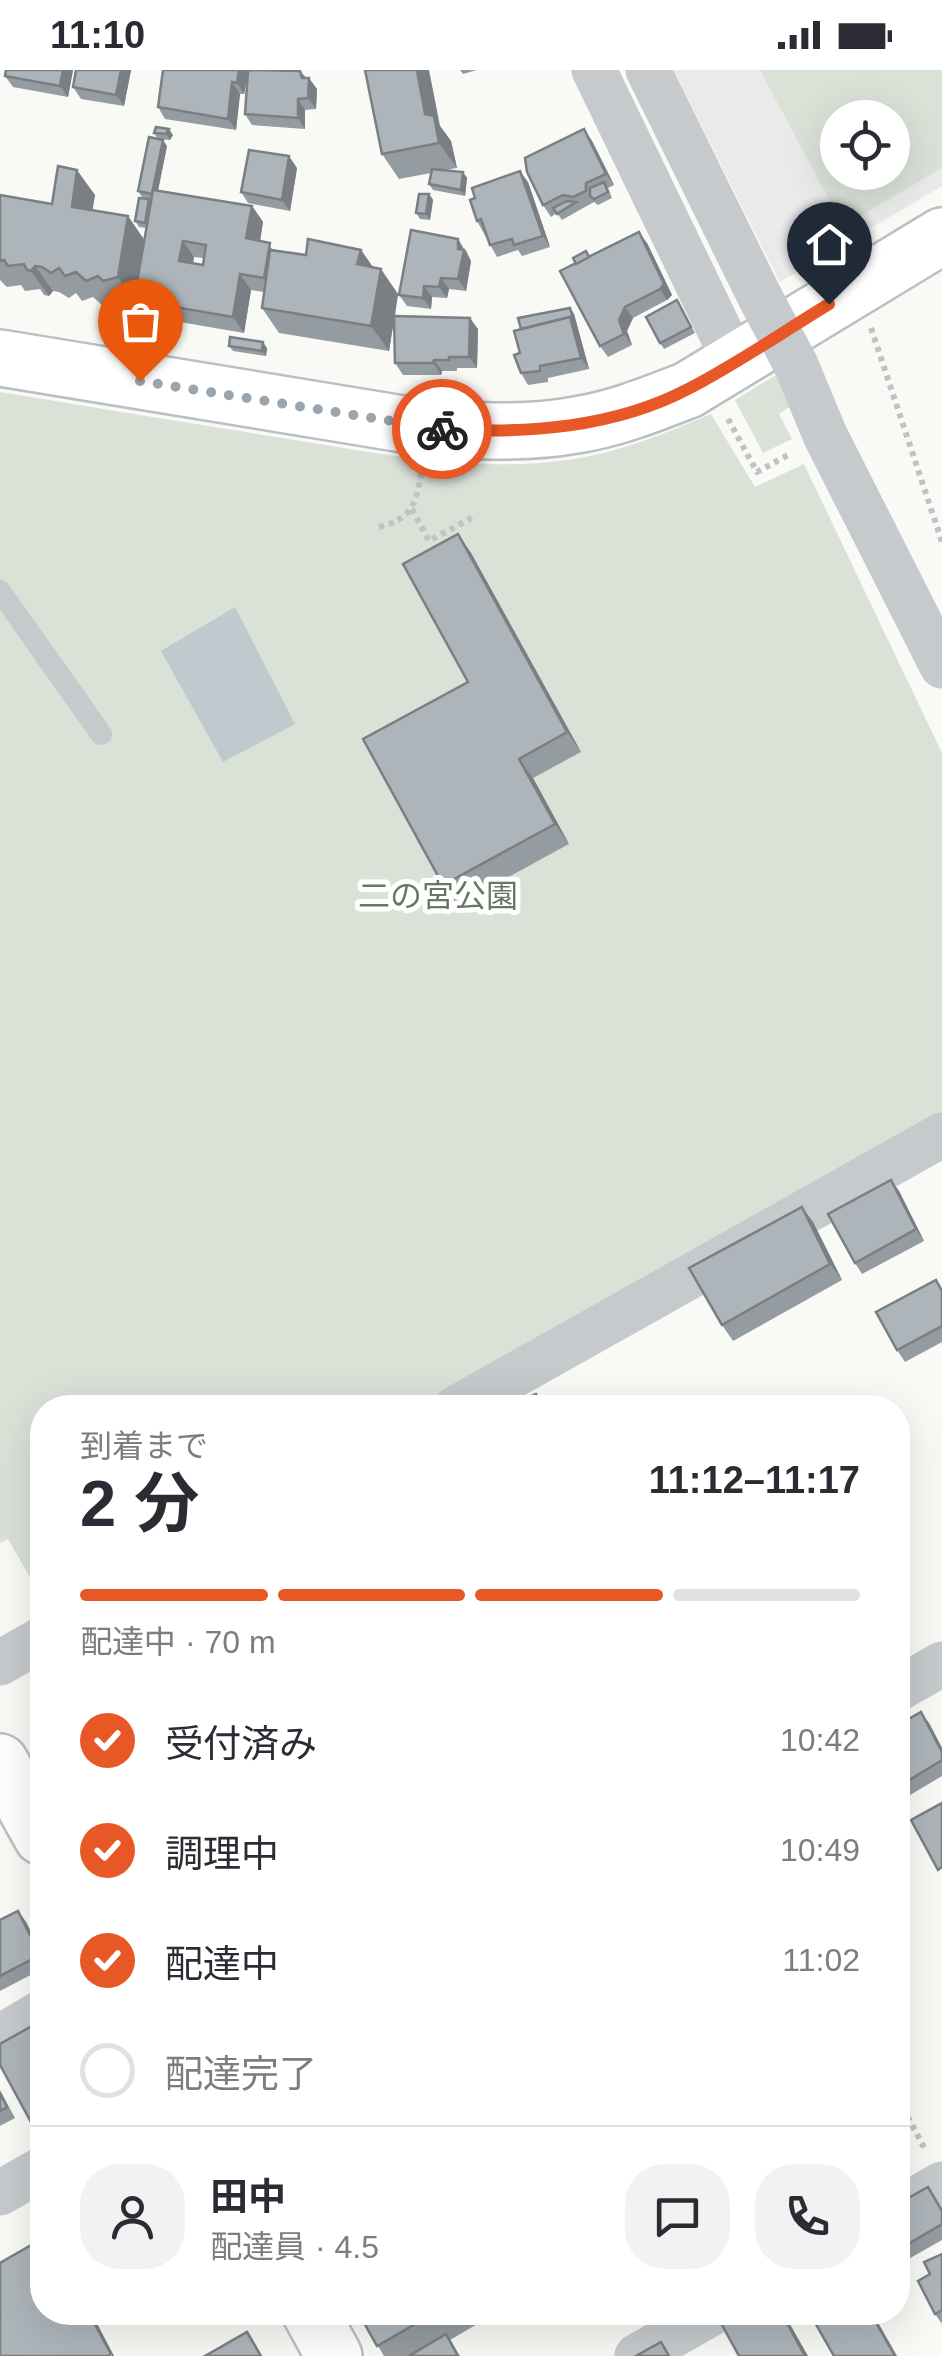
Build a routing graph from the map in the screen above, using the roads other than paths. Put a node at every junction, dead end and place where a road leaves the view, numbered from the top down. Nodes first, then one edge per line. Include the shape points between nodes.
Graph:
1 (594, 70) edge
2 (648, 70) edge
3 (942, 236) edge
4 (0, 358) edge
5 (735, 362) junction
6 (1, 596) edge
7 (942, 666) edge
8 (101, 734) dead end
9 (942, 1135) edge
10 (479, 1395) edge
11 (30, 1646) edge
12 (0, 1663) edge
13 (942, 1664) edge
14 (910, 1682) edge
15 (0, 1762) edge
16 (30, 1816) edge
17 (30, 2019) edge
18 (0, 2037) edge
19 (938, 2174) edge
20 (30, 2176) edge
21 (0, 2193) edge
22 (910, 2198) edge
23 (317, 2325) edge
24 (692, 2325) edge
25 (334, 2356) edge
26 (638, 2356) edge

1 - 5 street
2 - 7 street, bridge
3 - 5 street
4 - 5 street via 470,430 574,426 612,417 688,390
6 - 8 lane
9 - 10 street
11 - 12 street
13 - 14 street
15 - 16 street
17 - 18 street
19 - 22 street
20 - 21 street
23 - 25 street
24 - 26 street

